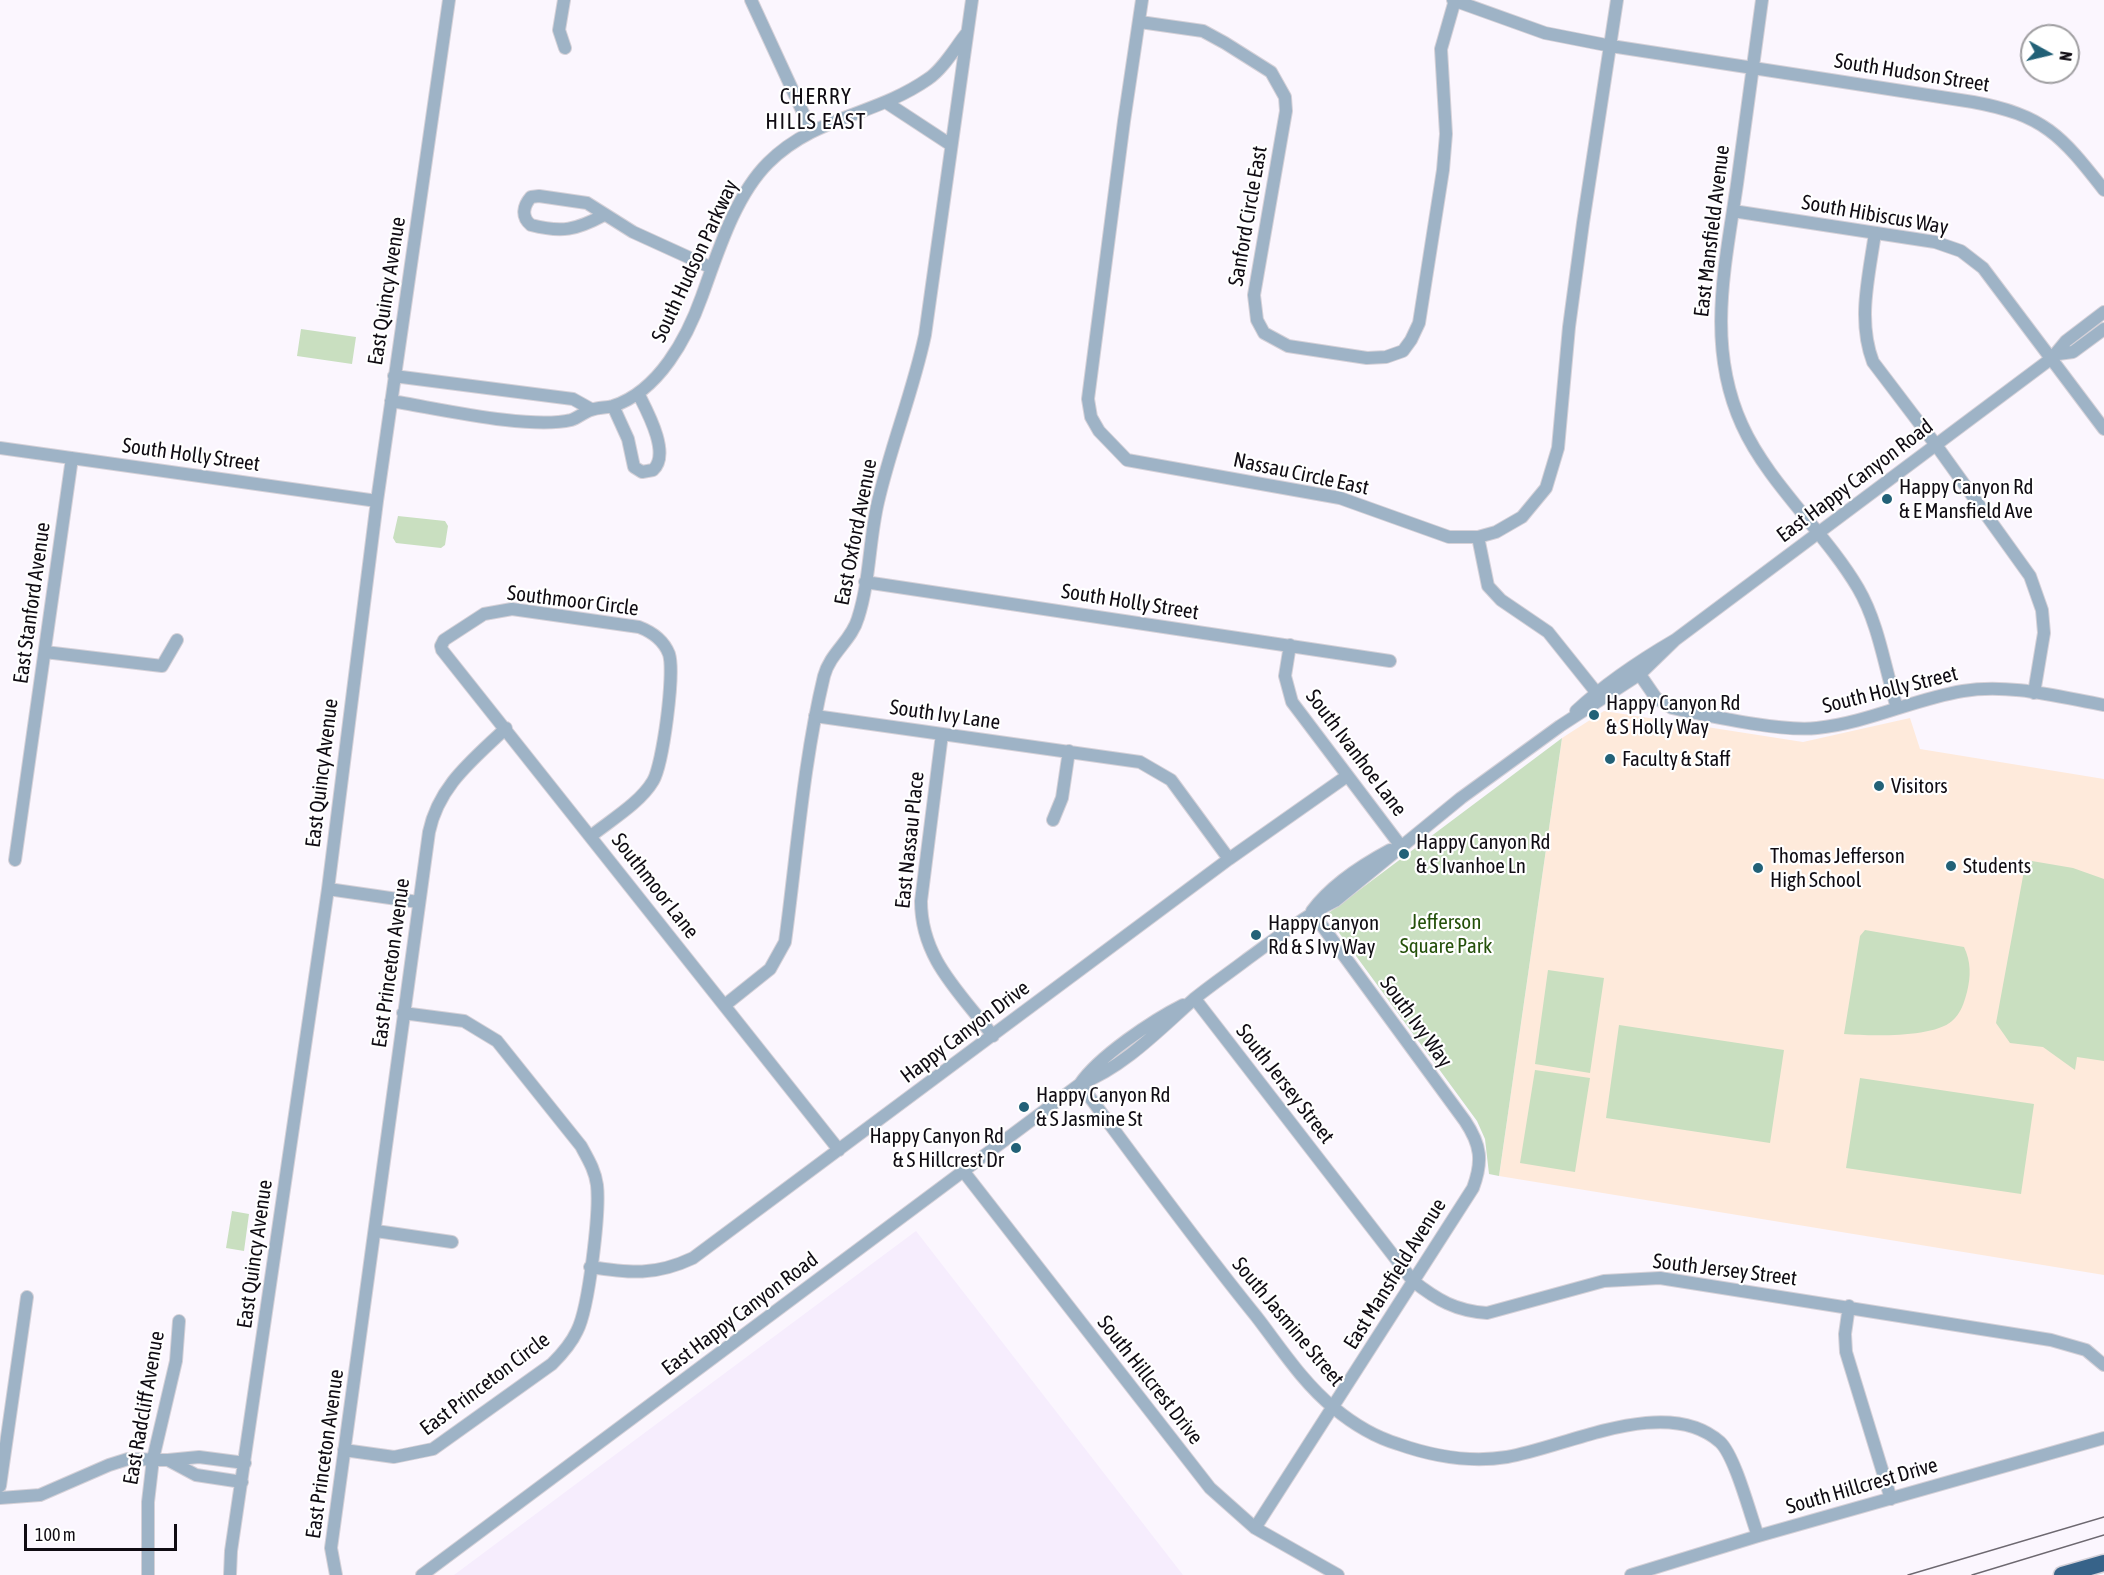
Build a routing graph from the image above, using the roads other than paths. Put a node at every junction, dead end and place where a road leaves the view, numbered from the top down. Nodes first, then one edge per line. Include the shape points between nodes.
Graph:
1 (449, 0) edge
2 (564, 0) edge
3 (751, 0) edge
4 (972, 0) edge
5 (1142, 0) edge
6 (1454, 0) edge
7 (1617, 0) edge
8 (1762, 0) edge
9 (1140, 22) junction
10 (967, 34) junction
11 (1611, 46) junction
12 (566, 48) dead end
13 (1753, 68) junction
14 (887, 103) junction
15 (811, 130) junction
16 (951, 145) junction
17 (2104, 190) edge
18 (1733, 212) junction
19 (604, 215) junction
20 (1875, 232) junction
21 (712, 268) junction
22 (2104, 312) edge
23 (2104, 329) edge
24 (2055, 356) junction
25 (394, 376) junction
26 (638, 393) junction
27 (391, 401) junction
28 (613, 406) junction
29 (591, 410) junction
30 (2104, 429) edge
31 (1936, 445) junction
32 (0, 448) edge
33 (72, 458) junction
34 (377, 501) junction
35 (1820, 532) junction
36 (1478, 537) junction
37 (865, 582) junction
38 (177, 640) dead end
39 (1290, 645) junction
40 (441, 646) joint
41 (45, 652) junction
42 (1390, 661) dead end
43 (1636, 670) junction
44 (2034, 693) junction
45 (1599, 696) junction
46 (2104, 705) edge
47 (1897, 708) junction
48 (815, 717) junction
49 (506, 728) junction
50 (942, 734) junction
51 (1069, 751) junction
52 (1347, 776) junction
53 (1053, 820) dead end
54 (591, 836) junction
55 (1400, 845) junction
56 (1229, 859) junction
57 (15, 860) dead end
58 (328, 889) junction
59 (418, 902) junction
60 (1312, 912) junction
61 (1195, 999) junction
62 (725, 1005) junction
63 (403, 1013) junction
64 (993, 1035) junction
65 (1080, 1084) junction
66 (839, 1150) junction
67 (1481, 1159) joint
68 (964, 1172) junction
69 (376, 1231) junction
70 (452, 1242) dead end
71 (590, 1267) junction
72 (1413, 1281) junction
73 (27, 1297) dead end
74 (1849, 1306) junction
75 (179, 1321) dead end
76 (2104, 1365) edge
77 (1333, 1407) junction
78 (2104, 1438) edge
79 (344, 1450) junction
80 (153, 1459) junction
81 (168, 1460) junction
82 (245, 1463) junction
83 (242, 1482) junction
84 (0, 1486) edge
85 (0, 1498) edge
86 (1891, 1499) junction
87 (1256, 1528) junction
88 (1758, 1536) junction
89 (231, 1551) junction
90 (2104, 1563) edge
91 (148, 1575) edge
92 (224, 1575) edge
93 (230, 1575) edge
94 (336, 1575) edge
95 (422, 1575) edge
96 (1338, 1575) edge
97 (1631, 1575) edge
98 (2062, 1575) edge

1 - 25 street, East Quincy Avenue
2 - 12 street via 559,30
3 - 15 street
4 - 10 street, East Oxford Avenue
5 - 9 street, Nassau Circle East
6 - 9 street, Sanford Circle East via 1441,49 1446,134 1419,323 1403,351 1386,357 1367,358 1288,346 1264,333 1257,320 1254,295 1286,97 1271,72 1203,31
6 - 11 street, South Hudson Street via 1545,33
7 - 11 street, Nassau Circle East
8 - 13 street, East Mansfield Avenue
9 - 36 street, Nassau Circle East via 1088,399 1091,417 1099,431 1127,460 1340,498 1449,537
10 - 14 street, South Hudson Parkway via 930,78
10 - 16 street, East Oxford Avenue
11 - 13 street, South Hudson Street
11 - 36 street, Nassau Circle East via 1581,233 1552,474 1542,495 1522,517
13 - 17 street, South Hudson Street via 2016,112 2036,120 2056,135
13 - 18 street, East Mansfield Avenue
14 - 15 street, South Hudson Parkway
14 - 16 street
15 - 21 street, South Hudson Parkway via 783,149 752,184
16 - 37 street, East Oxford Avenue via 925,335 914,385 877,503
18 - 20 street, South Hibiscus Way
18 - 35 street, East Mansfield Avenue via 1720,324 1730,395 1755,448
19 - 19 street via 587,203 539,196 531,197 524,208 531,225 561,230 582,227
19 - 21 street
20 - 24 street, South Hibiscus Way via 1950,246 1975,260
20 - 31 street via 1865,308 1868,349 1873,362
21 - 26 street, South Hudson Parkway via 683,339 666,365
22 - 24 street, East Happy Canyon Road via 2066,340
23 - 24 street, East Happy Canyon Road via 2073,352
24 - 30 street, South Hibiscus Way
24 - 31 street, East Happy Canyon Road
25 - 27 street, East Quincy Avenue
25 - 29 street via 573,399
26 - 28 street, South Hudson Parkway
26 - 28 street via 657,439 659,460 652,470 642,472 634,467 628,440
27 - 29 street, South Hudson Parkway via 546,423 574,419
27 - 34 street, East Quincy Avenue
28 - 29 street, South Hudson Parkway
31 - 35 street, East Happy Canyon Road
31 - 44 street via 2030,576 2042,610 2044,633
32 - 33 street, South Holly Street
33 - 34 street, South Holly Street
33 - 41 street, East Stanford Avenue
34 - 58 street, East Quincy Avenue
35 - 43 street, East Happy Canyon Road
35 - 47 street, East Mansfield Avenue via 1868,608
36 - 45 street via 1488,586 1501,600 1548,632
37 - 39 street, South Holly Street
37 - 48 street, East Oxford Avenue via 857,623 829,663
38 - 41 street via 162,666
39 - 42 street, South Holly Street
39 - 52 street, South Ivanhoe Lane via 1286,689
40 - 49 street, Southmoor Lane
40 - 54 street, Southmoor Circle via 444,640 484,614 513,609 639,627 656,636 665,647 672,672 658,771 647,790
41 - 57 street, East Stanford Avenue
43 - 45 street, East Happy Canyon Road
43 - 47 street, South Holly Street via 1656,698 1672,708 1783,727 1831,726
44 - 46 street, South Holly Street
44 - 47 street, South Holly Street via 1980,688
45 - 55 street, East Happy Canyon Road
48 - 50 street, South Ivy Lane
48 - 62 street, East Oxford Avenue via 785,942 770,969
49 - 54 street, Southmoor Lane
49 - 59 street, East Princeton Avenue via 460,771 436,808
50 - 51 street, South Ivy Lane
50 - 64 street, East Nassau Place via 921,923 934,959
51 - 53 street via 1062,798
51 - 56 street, South Ivy Lane via 1140,762 1171,780
52 - 55 street, South Ivanhoe Lane
52 - 56 street, Happy Canyon Drive
54 - 62 street, Southmoor Lane
55 - 60 street, East Happy Canyon Road via 1373,859 1323,896
56 - 64 street, Happy Canyon Drive
58 - 59 street
58 - 82 street, East Quincy Avenue
59 - 63 street, East Princeton Avenue
60 - 61 street, East Happy Canyon Road
60 - 67 street, South Ivy Way via 1471,1130
61 - 65 street, East Happy Canyon Road via 1166,1014 1118,1049 1089,1071
61 - 72 street, South Jersey Street
62 - 66 street, Southmoor Lane
63 - 69 street, East Princeton Avenue
63 - 71 street, East Princeton Circle via 464,1021 497,1041 580,1146 597,1185
64 - 66 street, Happy Canyon Drive
65 - 68 street, East Happy Canyon Road
65 - 77 street, South Jasmine Street via 1226,1280
66 - 71 street, Happy Canyon Drive via 679,1265 640,1273
67 - 72 street, East Mansfield Avenue via 1473,1188
68 - 87 street, South Hillcrest Drive via 1193,1468
68 - 95 street, East Happy Canyon Road
69 - 70 street
69 - 79 street, East Princeton Avenue
71 - 79 street, East Princeton Circle via 582,1320 552,1364 433,1449 394,1457
72 - 74 street, South Jersey Street via 1447,1305 1486,1313 1623,1278 1683,1280
72 - 77 street, East Mansfield Avenue
73 - 84 street
74 - 76 street, South Jersey Street via 2051,1340 2086,1350
74 - 86 street via 1846,1352
75 - 80 street, East Radcliff Avenue via 176,1361
77 - 87 street, East Mansfield Avenue
77 - 88 street, South Jasmine Street via 1396,1444 1425,1453 1467,1458 1505,1457 1636,1423 1688,1427 1707,1433 1731,1457
78 - 86 street, South Hillcrest Drive
79 - 94 street, East Princeton Avenue via 332,1548
80 - 81 street
80 - 85 street via 108,1465 40,1495
80 - 91 street, East Radcliff Avenue via 148,1502
81 - 82 street via 199,1457
81 - 83 street via 196,1475
82 - 83 street, East Quincy Avenue
83 - 89 street, East Quincy Avenue
86 - 88 street, South Hillcrest Drive
87 - 96 street, South Hillcrest Drive
88 - 97 street, South Hillcrest Drive
89 - 92 street, East Quincy Avenue
89 - 93 street, East Quincy Avenue
90 - 98 highway

